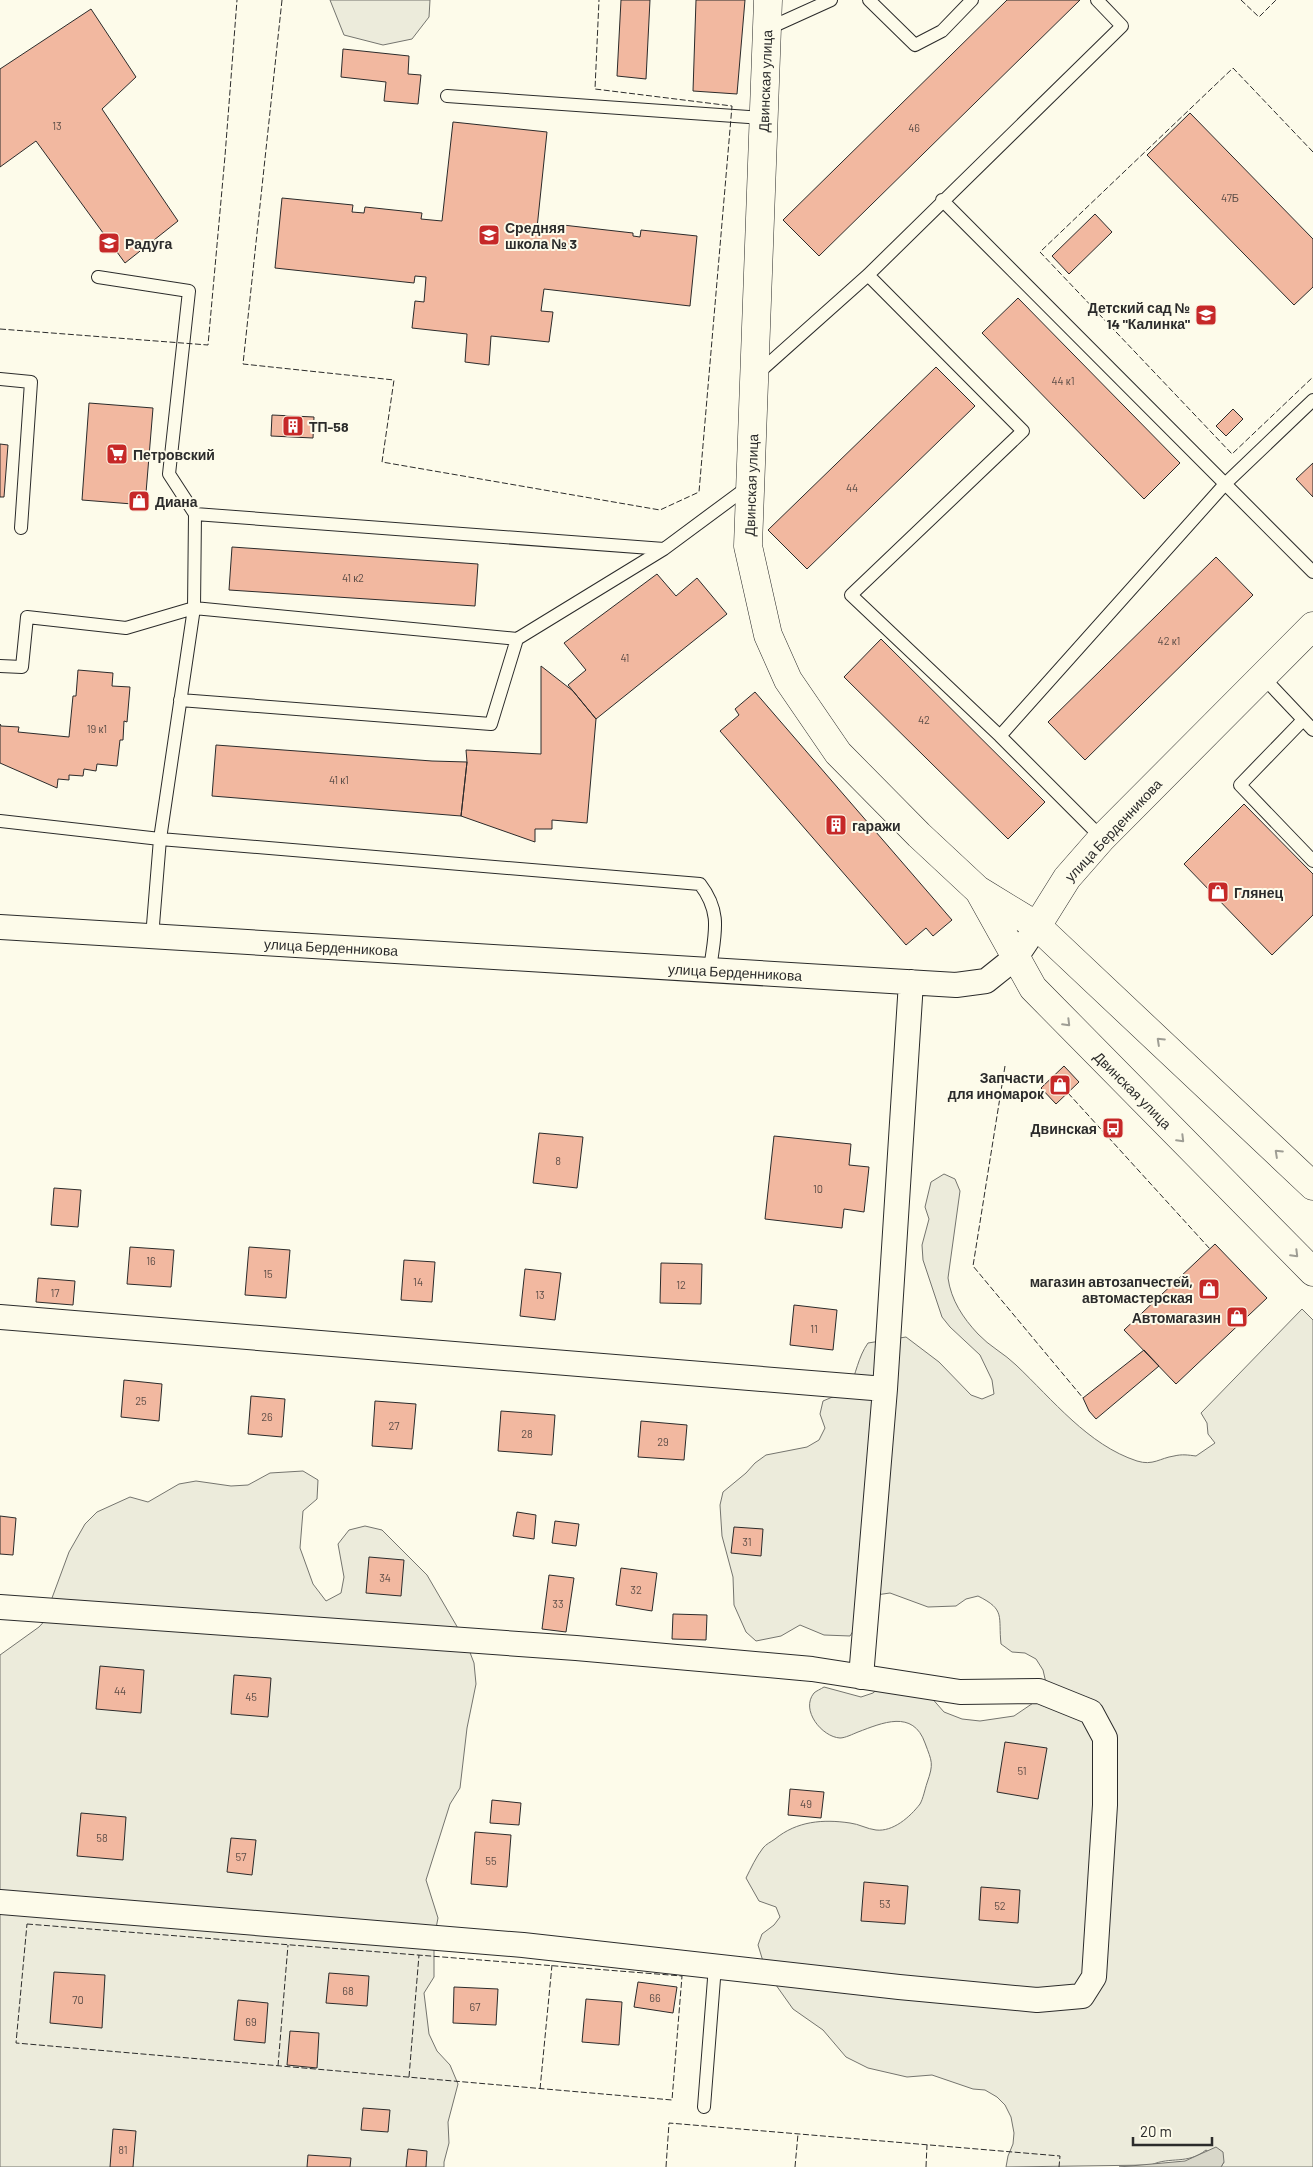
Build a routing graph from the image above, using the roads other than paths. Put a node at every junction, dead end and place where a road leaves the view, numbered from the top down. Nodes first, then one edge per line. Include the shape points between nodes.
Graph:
1 (768, 0) edge
2 (831, 0) edge
3 (869, 0) edge
4 (972, 0) edge
5 (1097, 0) edge
6 (767, 28) junction
7 (447, 96) dead end
8 (764, 118) junction
9 (942, 200) junction
10 (868, 275) junction
11 (98, 276) dead end
12 (755, 376) junction
13 (0, 379) edge
14 (1313, 400) edge
15 (751, 484) junction
16 (1225, 484) junction
17 (195, 514) junction
18 (22, 528) dead end
19 (664, 549) junction
20 (1313, 572) edge
21 (194, 608) junction
22 (1313, 626) edge
23 (517, 638) junction
24 (0, 666) edge
25 (1261, 676) junction
26 (180, 700) junction
27 (1303, 720) junction
28 (1313, 730) edge
29 (1000, 736) junction
30 (0, 821) edge
31 (1102, 838) junction
32 (160, 839) junction
33 (1313, 861) edge
34 (978, 890) junction
35 (0, 926) edge
36 (1038, 926) junction
37 (152, 937) junction
38 (1016, 957) junction
39 (710, 970) junction
40 (911, 982) junction
41 (1310, 1178) edge
42 (1313, 1272) edge
43 (0, 1317) edge
44 (885, 1388) junction
45 (0, 1607) edge
46 (861, 1677) junction
47 (0, 1902) edge
48 (715, 1966) junction
49 (704, 2107) dead end

1 - 6 street, Двинская улица
2 - 6 lane
3 - 4 lane via 915,45 942,30
5 - 9 lane via 1122,26
6 - 8 street, Двинская улица
7 - 8 lane
8 - 12 street, Двинская улица
9 - 10 lane
9 - 16 lane
10 - 12 lane
10 - 29 lane via 1023,431 851,595
11 - 17 lane via 189,291 169,474
12 - 15 street, Двинская улица
13 - 18 lane via 31,382
14 - 16 lane
15 - 19 lane
15 - 34 street, Двинская улица via 748,546 768,635 788,680 838,753
16 - 20 lane
16 - 29 lane
17 - 19 lane
17 - 21 lane
19 - 23 lane
21 - 23 lane
21 - 24 lane via 126,628 27,617 22,667
21 - 26 lane
22 - 25 street, улица Берденникова
23 - 26 lane via 491,724
25 - 27 lane
25 - 31 street, улица Берденникова
26 - 32 lane
27 - 28 lane
27 - 33 lane via 1240,785
29 - 31 lane
30 - 32 lane
31 - 36 street, улица Берденникова via 1067,878
32 - 37 lane
32 - 39 lane via 700,884 710,897 716,914
34 - 36 street, Двинская улица
34 - 38 street, Двинская улица
35 - 37 street, улица Берденникова
36 - 38 street, улица Берденникова
41 -> 36 street, Двинская улица
37 - 39 street, улица Берденникова
38 - 40 street, улица Берденникова via 986,981 956,985
38 -> 42 street, Двинская улица via 1032,988
39 - 40 street, улица Берденникова
40 - 44 street
43 - 44 street
44 - 46 street
45 - 46 street via 576,1648 812,1669
46 - 48 street via 960,1692 1039,1691 1091,1712 1105,1738 1105,1805 1094,1976 1082,1996 1037,2000
47 - 48 street via 523,1944
48 - 49 lane

